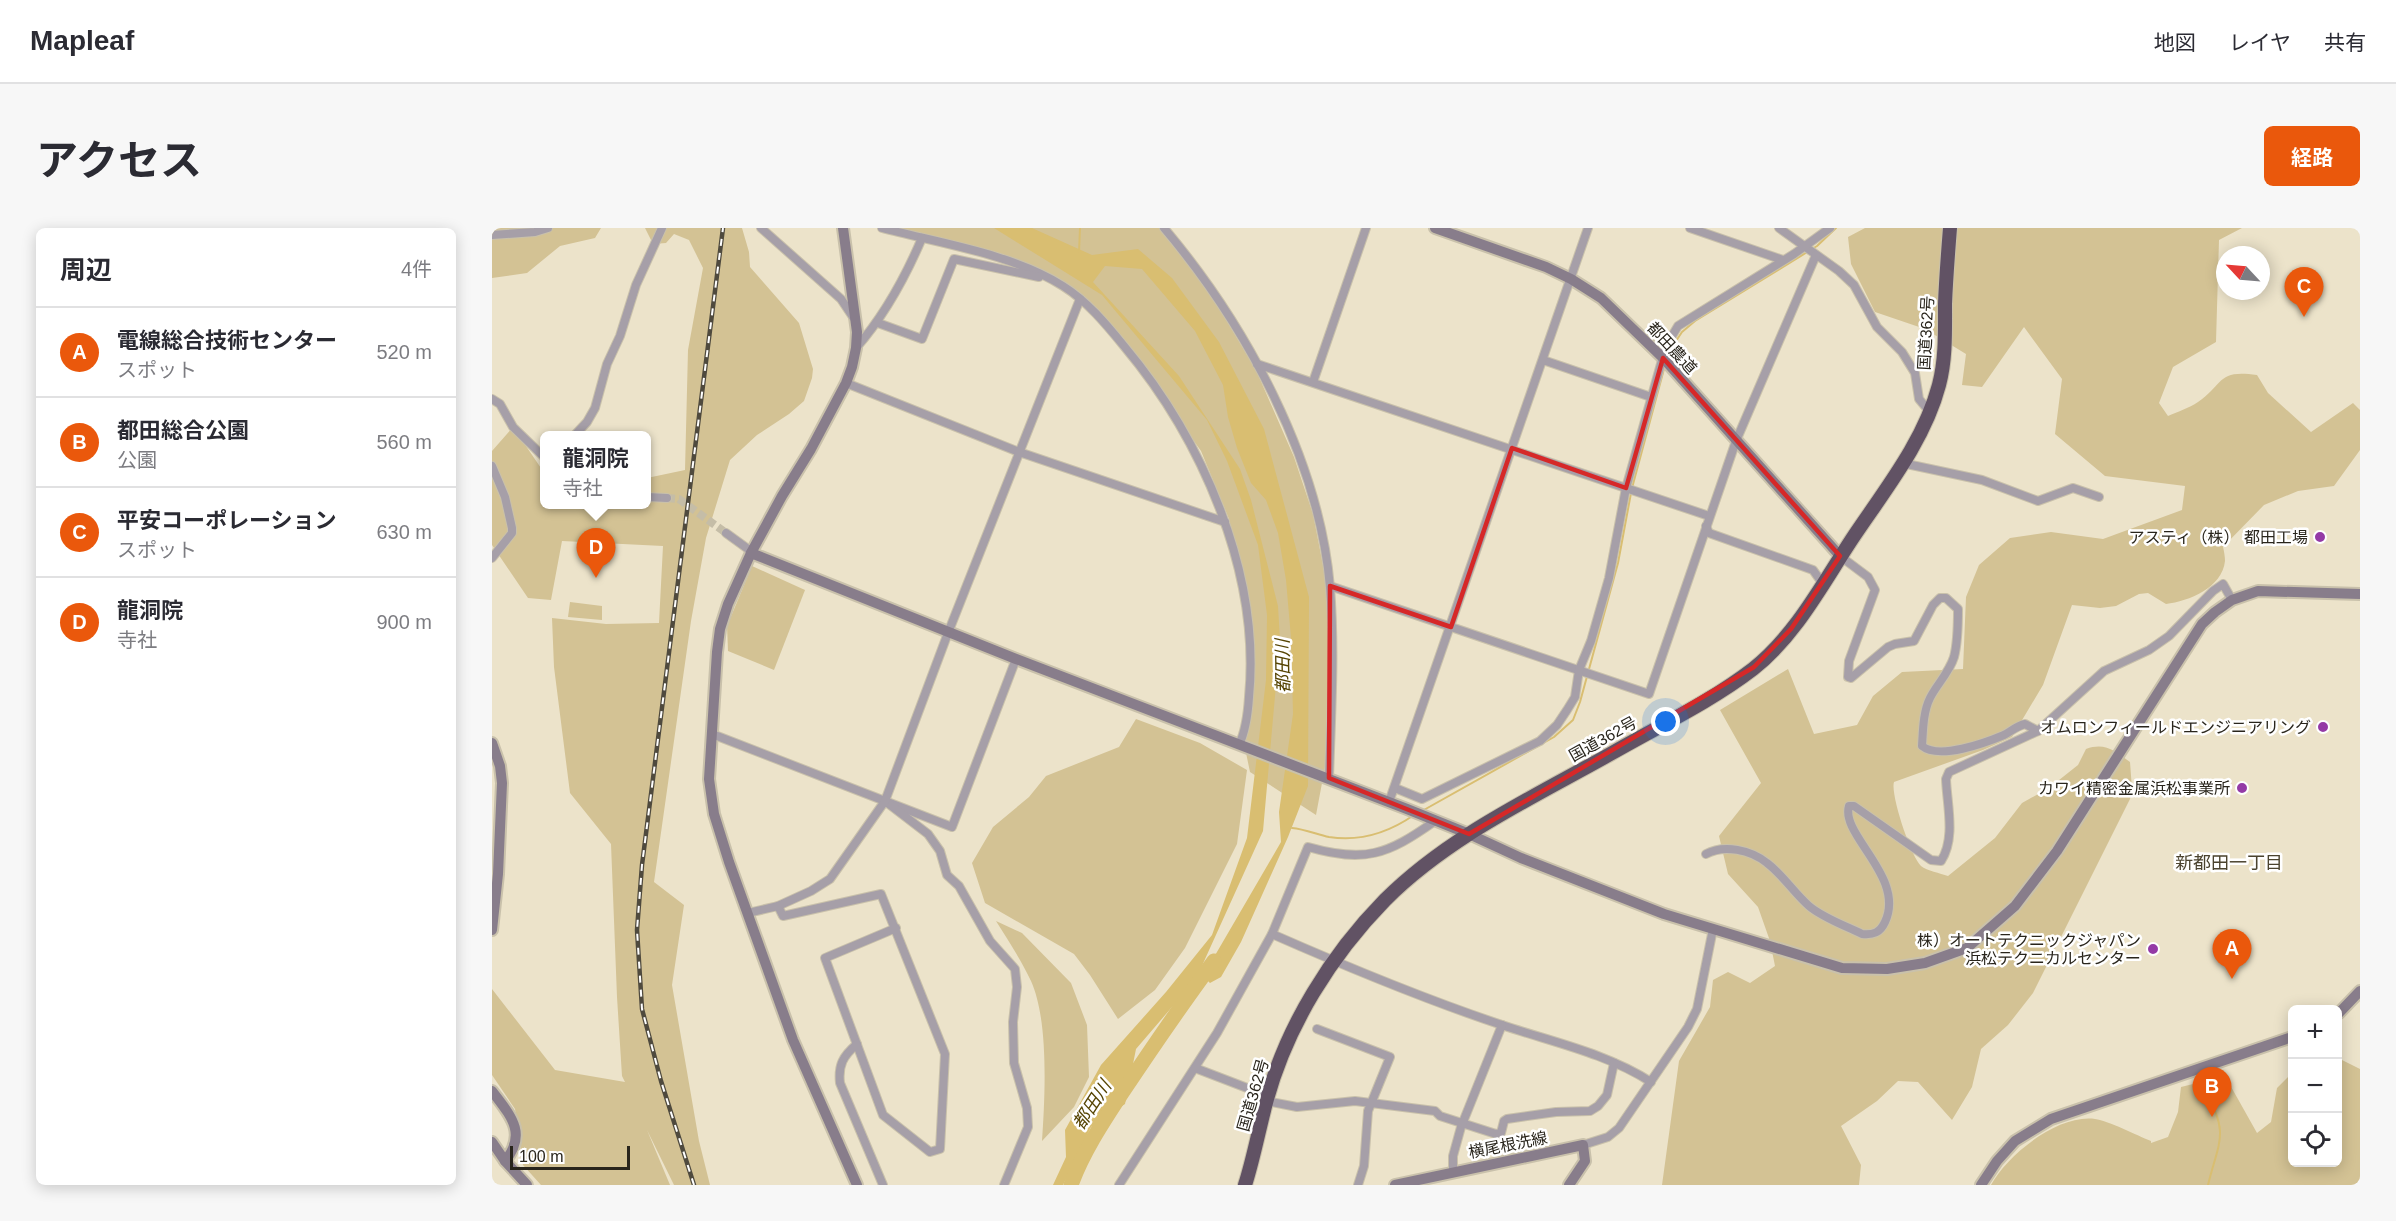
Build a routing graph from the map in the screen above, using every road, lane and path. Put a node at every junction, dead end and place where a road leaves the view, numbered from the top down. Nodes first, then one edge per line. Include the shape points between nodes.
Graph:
1 (548, 228) edge
2 (663, 228) edge
3 (761, 228) edge
4 (843, 228) edge
5 (882, 228) edge
6 (1164, 228) edge
7 (1366, 228) edge
8 (1435, 228) edge
9 (1588, 228) edge
10 (1690, 228) edge
11 (1779, 228) edge
12 (1830, 228) edge
13 (1950, 228) edge
14 (492, 235) edge
15 (922, 238) junction
16 (1810, 251) junction
17 (1783, 260) junction
18 (1571, 279) junction
19 (1053, 280) junction
20 (1080, 299) junction
21 (854, 318) junction
22 (878, 323) junction
23 (856, 348) junction
24 (1663, 358) junction
25 (1543, 360) junction
26 (1257, 364) junction
27 (1313, 382) junction
28 (846, 383) junction
29 (1651, 397) junction
30 (492, 399) edge
31 (1929, 411) junction
32 (578, 431) edge
33 (1736, 441) junction
34 (1512, 448) junction
35 (1020, 452) junction
36 (540, 453) edge
37 (1902, 463) junction
38 (492, 466) edge
39 (1630, 489) junction
40 (651, 497) edge
41 (2099, 497) dead end
42 (667, 498) tunnel mouth
43 (1709, 516) junction
44 (1225, 522) junction
45 (1706, 526) junction
46 (726, 533) tunnel mouth
47 (751, 553) junction
48 (1840, 556) junction
49 (492, 558) edge
50 (1823, 584) junction
51 (1330, 586) junction
52 (2360, 594) edge
53 (2232, 600) junction
54 (1451, 627) junction
55 (948, 633) junction
56 (1016, 659) junction
57 (1580, 671) junction
58 (2038, 731) junction
59 (712, 734) junction
60 (492, 743) edge
61 (1239, 745) junction
62 (1326, 778) junction
63 (1395, 788) junction
64 (885, 801) junction
65 (1389, 802) junction
66 (1430, 819) junction
67 (1469, 834) junction
68 (1706, 854) dead end
69 (495, 874) edge
70 (778, 906) junction
71 (748, 913) junction
72 (896, 928) junction
73 (1713, 929) junction
74 (492, 930) edge
75 (1272, 934) junction
76 (1333, 961) junction
77 (2360, 991) edge
78 (2342, 1009) edge
79 (1502, 1026) junction
80 (1317, 1029) dead end
81 (2288, 1038) edge
82 (858, 1044) junction
83 (1614, 1063) junction
84 (1196, 1068) junction
85 (1651, 1082) junction
86 (492, 1091) edge
87 (1267, 1099) junction
88 (1371, 1102) junction
89 (1463, 1124) junction
90 (492, 1142) edge
91 (1583, 1145) junction
92 (505, 1161) junction
93 (1453, 1171) junction
94 (527, 1185) edge
95 (857, 1185) edge
96 (883, 1185) edge
97 (1004, 1185) edge
98 (1119, 1185) edge
99 (1245, 1185) edge
100 (1358, 1185) edge
101 (1395, 1185) edge
102 (1569, 1185) edge
103 (1981, 1185) edge

1 - 14 street
2 - 32 street via 636,285 595,408
3 - 21 street via 841,298
4 - 21 street
5 - 15 street
6 - 26 street via 1197,269
7 - 27 street
8 - 18 street, 都田農道
9 - 18 street
10 - 17 street
11 - 16 street
12 - 16 street
13 - 31 highway, 国道362号 via 1944,350 1939,385
15 - 19 street via 1005,260
15 - 22 street
16 - 17 street
16 - 31 street via 1854,285 1877,327 1902,352 1915,373 1919,399
16 - 33 street
17 - 24 street via 1678,326
18 - 24 street, 都田農道 via 1601,298
18 - 25 street
19 - 20 street
19 - 22 street via 954,259 922,339
20 - 35 street
20 - 44 street via 1126,348 1171,411 1207,478
21 - 23 street
22 - 23 street
23 - 28 street
24 - 29 street
24 - 33 street, 都田農道
25 - 29 street
25 - 34 street
26 - 27 street
26 - 51 street via 1310,490 1323,536
27 - 34 street
28 - 35 street
28 - 47 street
29 - 39 street
30 - 36 street
31 - 37 highway, 国道362号
33 - 43 street
33 - 48 street, 都田農道
34 - 39 street
34 - 54 street
35 - 44 street
35 - 55 street
37 - 41 street via 1982,480 2038,501 2073,488
37 - 48 highway, 国道362号
38 - 49 street via 506,497 512,532
39 - 43 street
39 - 57 street via 1609,578
40 - 42 street
43 - 45 street
44 - 61 street via 1240,576 1251,656 1247,716
45 - 50 street via 1709,532 1813,570
45 - 57 street via 1649,694
46 - 47 street
47 - 55 street
47 - 59 street via 720,628
48 - 50 highway, 国道362号
48 - 58 street via 1868,576 1875,590 1849,661 1848,677 1888,647 1914,641 1940,598 1947,598 1958,609 1954,654 1929,700 1922,746 1932,752 1963,748 2025,724
50 - 67 highway, 国道362号 via 1791,629 1754,668
51 - 54 street
51 - 62 street via 1333,647
52 - 53 street via 2258,591
53 - 58 street via 2223,584 2169,636 2150,650 2104,670
53 - 73 street via 2202,624 2057,851 2022,897 1967,948 1925,963 1887,969 1842,968
54 - 57 street
54 - 63 street
55 - 56 street
55 - 64 street
56 - 61 street
56 - 64 street via 952,827
57 - 63 street via 1568,710 1540,741 1422,799
58 - 68 street via 1949,772 1949,832 1941,861 1931,860 1849,806 1850,820 1881,873 1890,899 1886,921 1872,935 1862,934 1810,908 1766,862 1749,853 1730,848
59 - 64 street
59 - 71 street via 709,779 714,814
60 - 69 street via 502,783
61 - 62 street
62 - 65 street
63 - 65 street
64 - 70 street via 836,873 811,891
64 - 97 street via 928,834 940,851 947,876 959,886 990,941 1015,969 1014,1063 1027,1108 1028,1127
65 - 66 street
66 - 67 street
66 - 75 street via 1412,837 1377,853 1332,854 1308,847
67 - 73 street via 1664,914
67 - 76 highway, 国道362号 via 1420,868 1384,902
69 - 74 street
70 - 71 street
70 - 72 street via 783,916 881,894
71 - 95 street via 793,1040
72 - 82 street via 825,958
72 - 82 street via 945,1054 939,1149 930,1152 884,1116
73 - 85 street via 1696,1009
75 - 76 street
75 - 84 street
76 - 79 street
76 - 87 highway, 国道362号 via 1285,1047
77 - 78 street
79 - 83 street via 1585,1050
79 - 89 street
80 - 88 street via 1390,1057
81 - 103 street via 2051,1119 2015,1141
82 - 96 street via 843,1059 840,1083
83 - 85 street
83 - 89 street via 1607,1095 1590,1111 1507,1119 1496,1134
84 - 87 street
84 - 98 street
85 - 91 street via 1619,1128 1608,1137
86 - 92 street via 516,1130 516,1143
87 - 88 street via 1297,1107 1336,1101
87 - 99 highway, 国道362号
88 - 89 street via 1435,1111
88 - 100 street
89 - 93 street via 1453,1156
90 - 92 street
91 - 93 street, 横尾根洗線
91 - 102 street via 1584,1161
92 - 94 street
93 - 101 street, 横尾根洗線

